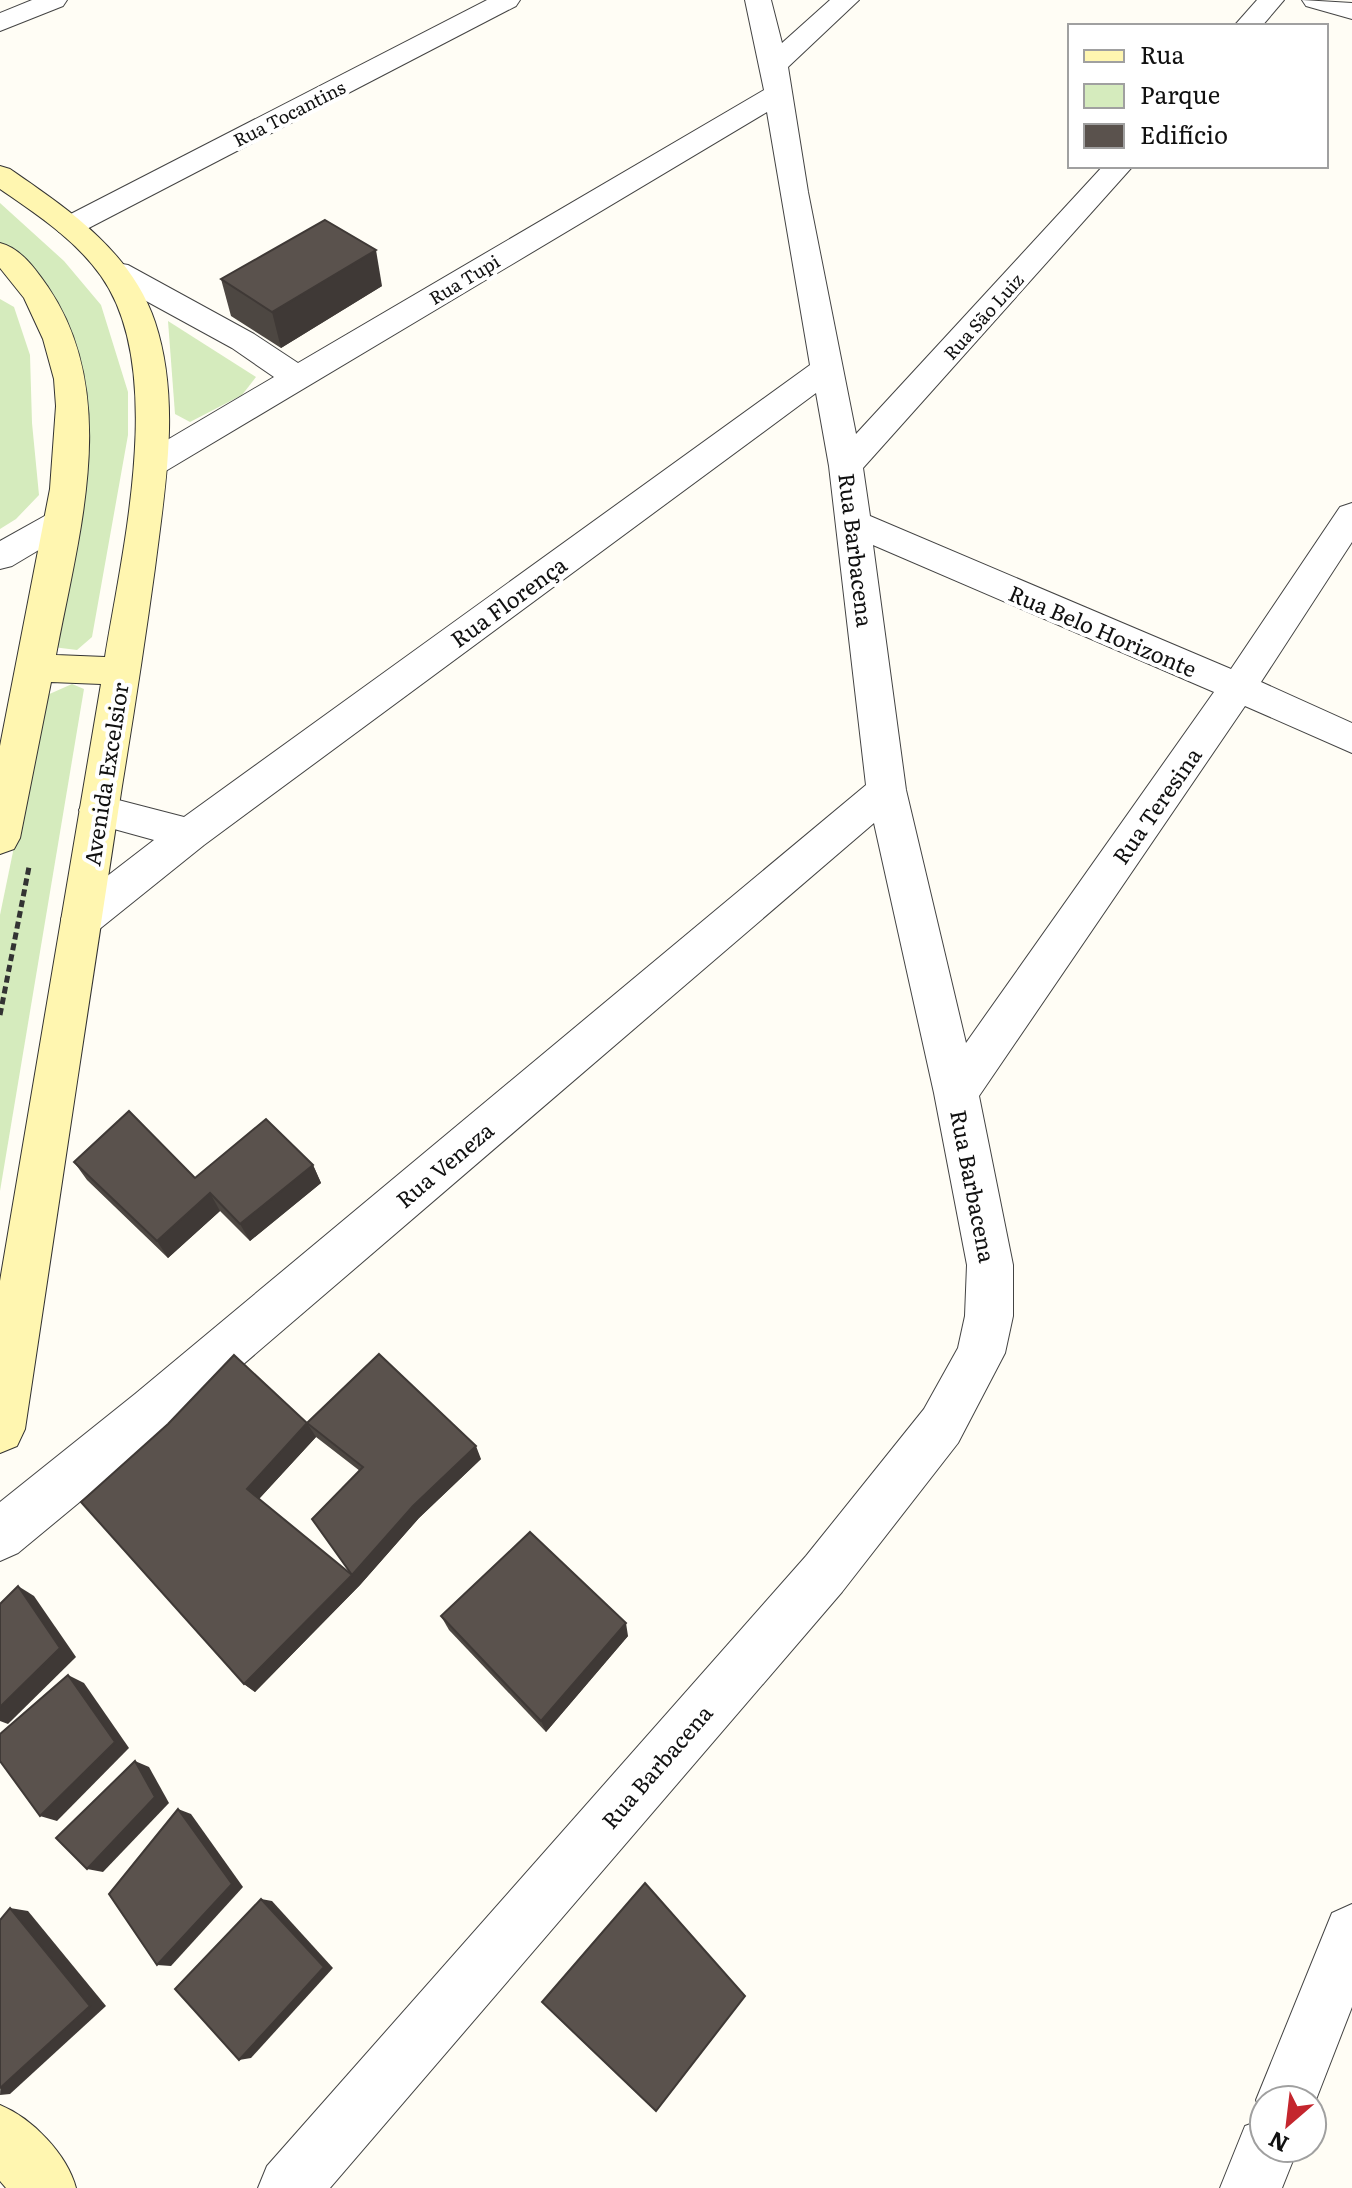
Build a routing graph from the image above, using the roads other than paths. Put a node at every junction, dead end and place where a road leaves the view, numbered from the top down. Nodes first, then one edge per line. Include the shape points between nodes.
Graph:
1 (54, 0) edge
2 (507, 0) edge
3 (758, 0) edge
4 (846, 0) edge
5 (1271, 0) edge
6 (1315, 0) edge
7 (1352, 11) edge
8 (0, 23) edge
9 (1249, 24) edge
10 (776, 80) junction
11 (1117, 168) edge
12 (0, 175) edge
13 (70, 226) junction
14 (3, 260) edge
15 (117, 272) junction
16 (827, 369) junction
17 (297, 378) junction
18 (152, 464) junction
19 (846, 466) junction
20 (1352, 515) edge
21 (62, 521) junction
22 (853, 523) junction
23 (0, 557) edge
24 (36, 668) junction
25 (122, 671) junction
26 (1238, 687) junction
27 (1352, 739) edge
28 (886, 790) junction
29 (99, 810) junction
30 (190, 834) junction
31 (0, 838) edge
32 (82, 919) junction
33 (956, 1093) junction
34 (0, 1429) edge
35 (0, 1535) edge
36 (1352, 1933) edge
37 (1292, 2084) edge
38 (0, 2135) edge
39 (1261, 2164) edge
40 (0, 2182) edge
41 (48, 2188) edge
42 (289, 2188) edge
43 (1251, 2188) edge

1 - 8 street
2 - 13 street, Rua Tocantins
3 - 10 street, Rua Barbacena
4 - 10 street, Rua Tupi
5 - 9 street
6 - 7 street
10 - 16 street, Rua Barbacena
10 - 17 street, Rua Tupi
11 - 19 street, Rua São Luiz
12 - 13 street, Avenida Excelsior
13 - 15 street, Avenida Excelsior
14 - 21 street via 36,293 65,354 73,434
15 - 17 street via 231,334
15 - 18 street, Avenida Excelsior via 139,321 149,365
16 - 19 street, Rua Barbacena
16 - 30 street, Rua Florença
17 - 18 street, Rua Tupi
18 - 25 street, Avenida Excelsior
19 - 22 street, Rua Barbacena
20 - 26 street, Rua Teresina
21 - 23 street
21 - 24 street
22 - 26 street, Rua Belo Horizonte
22 - 28 street, Rua Barbacena
24 - 25 street
24 - 31 street
25 - 29 street, Avenida Excelsior
26 - 27 street, Rua Belo Horizonte
26 - 33 street, Rua Teresina
28 - 33 street, Rua Barbacena
28 - 35 street, Rua Veneza
29 - 30 street
29 - 32 street, Avenida Excelsior
30 - 32 street, Rua Florença
32 - 34 street, Avenida Excelsior
33 - 42 street, Rua Barbacena via 990,1265 989,1316 981,1353 941,1426 824,1574
36 - 37 street
38 - 41 street
39 - 43 street
40 - 41 street

